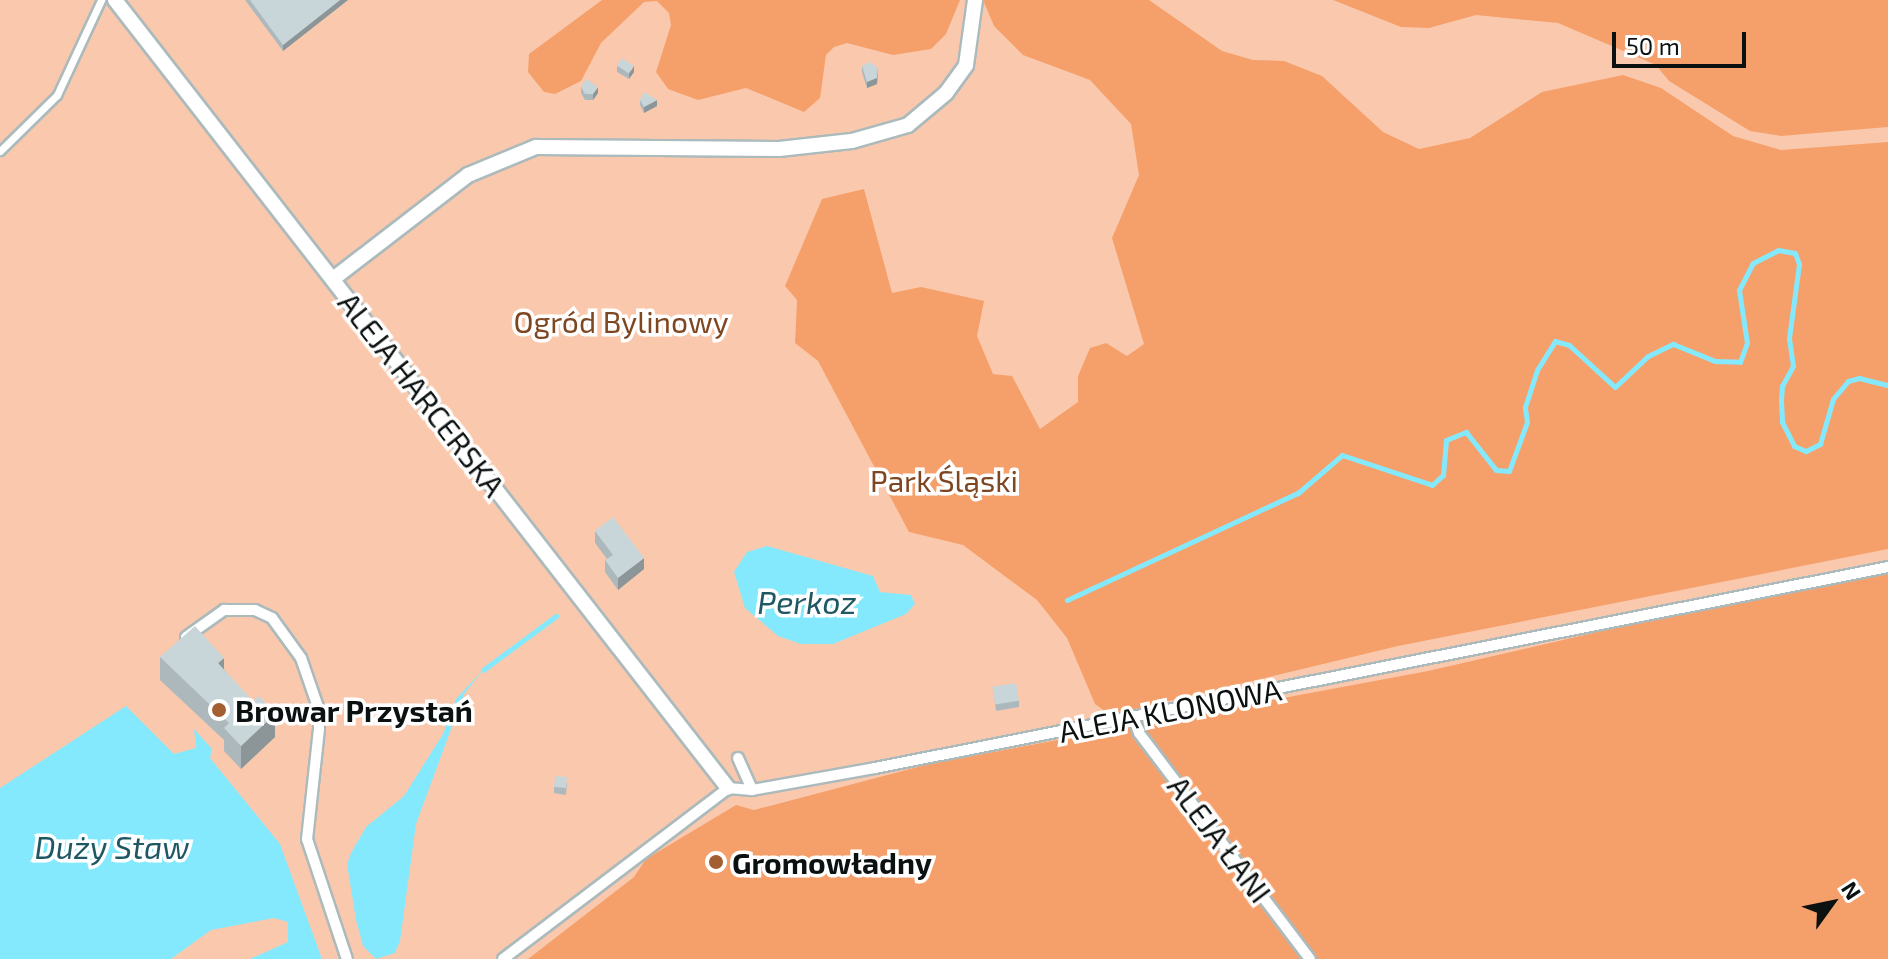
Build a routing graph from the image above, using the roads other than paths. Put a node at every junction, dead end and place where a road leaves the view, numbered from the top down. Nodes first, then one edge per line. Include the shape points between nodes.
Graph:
1 (101, 0) edge
2 (115, 0) edge
3 (975, 0) edge
4 (0, 151) edge
5 (333, 279) junction
6 (1888, 567) edge
7 (178, 644) edge
8 (1133, 717) junction
9 (738, 758) dead end
10 (728, 788) junction
11 (752, 790) junction
12 (347, 959) edge
13 (503, 959) edge
14 (1310, 959) edge

1 - 4 lane via 57,95
2 - 5 street, ALEJA HARCERSKA
3 - 5 street via 966,65 946,93 908,125 816,147 536,147 468,175
5 - 10 street, ALEJA HARCERSKA
6 - 8 street, ALEJA KLONOWA
7 - 12 street via 209,618 239,607 272,618 301,658 319,710 307,839
8 - 11 street, ALEJA KLONOWA
8 - 14 street, ALEJA ŁANI via 1139,733
9 - 11 street
10 - 11 street, ALEJA KLONOWA
10 - 13 street

